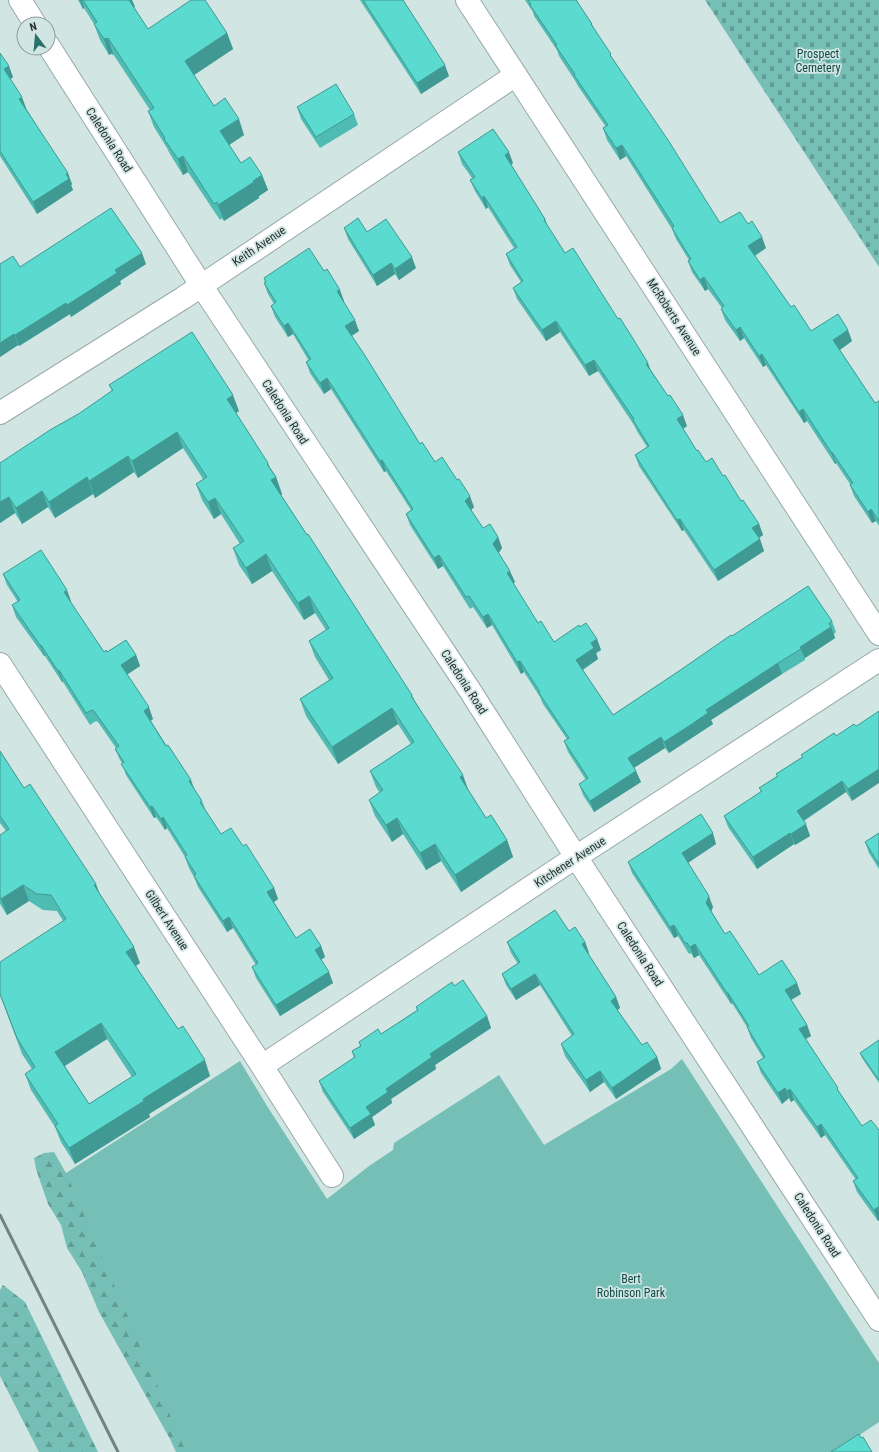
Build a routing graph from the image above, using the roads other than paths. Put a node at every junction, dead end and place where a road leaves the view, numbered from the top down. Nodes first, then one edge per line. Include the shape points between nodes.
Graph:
1 (20, 0) edge
2 (467, 0) edge
3 (30, 16) edge
4 (56, 56) edge
5 (516, 75) junction
6 (201, 285) junction
7 (0, 412) edge
8 (879, 634) edge
9 (879, 660) edge
10 (0, 664) edge
11 (576, 857) junction
12 (262, 1066) junction
13 (332, 1176) dead end
14 (879, 1320) edge

1 - 3 street
2 - 5 street, McRoberts Avenue
4 - 6 street, Caledonia Road
5 - 6 street, Keith Avenue
5 - 8 street, McRoberts Avenue
6 - 7 street, Keith Avenue
6 - 11 street, Caledonia Road via 469,689
9 - 11 street, Kitchener Avenue
10 - 12 street, Gilbert Avenue
11 - 12 street, Kitchener Avenue
11 - 14 street, Caledonia Road
12 - 13 street, Gilbert Avenue

